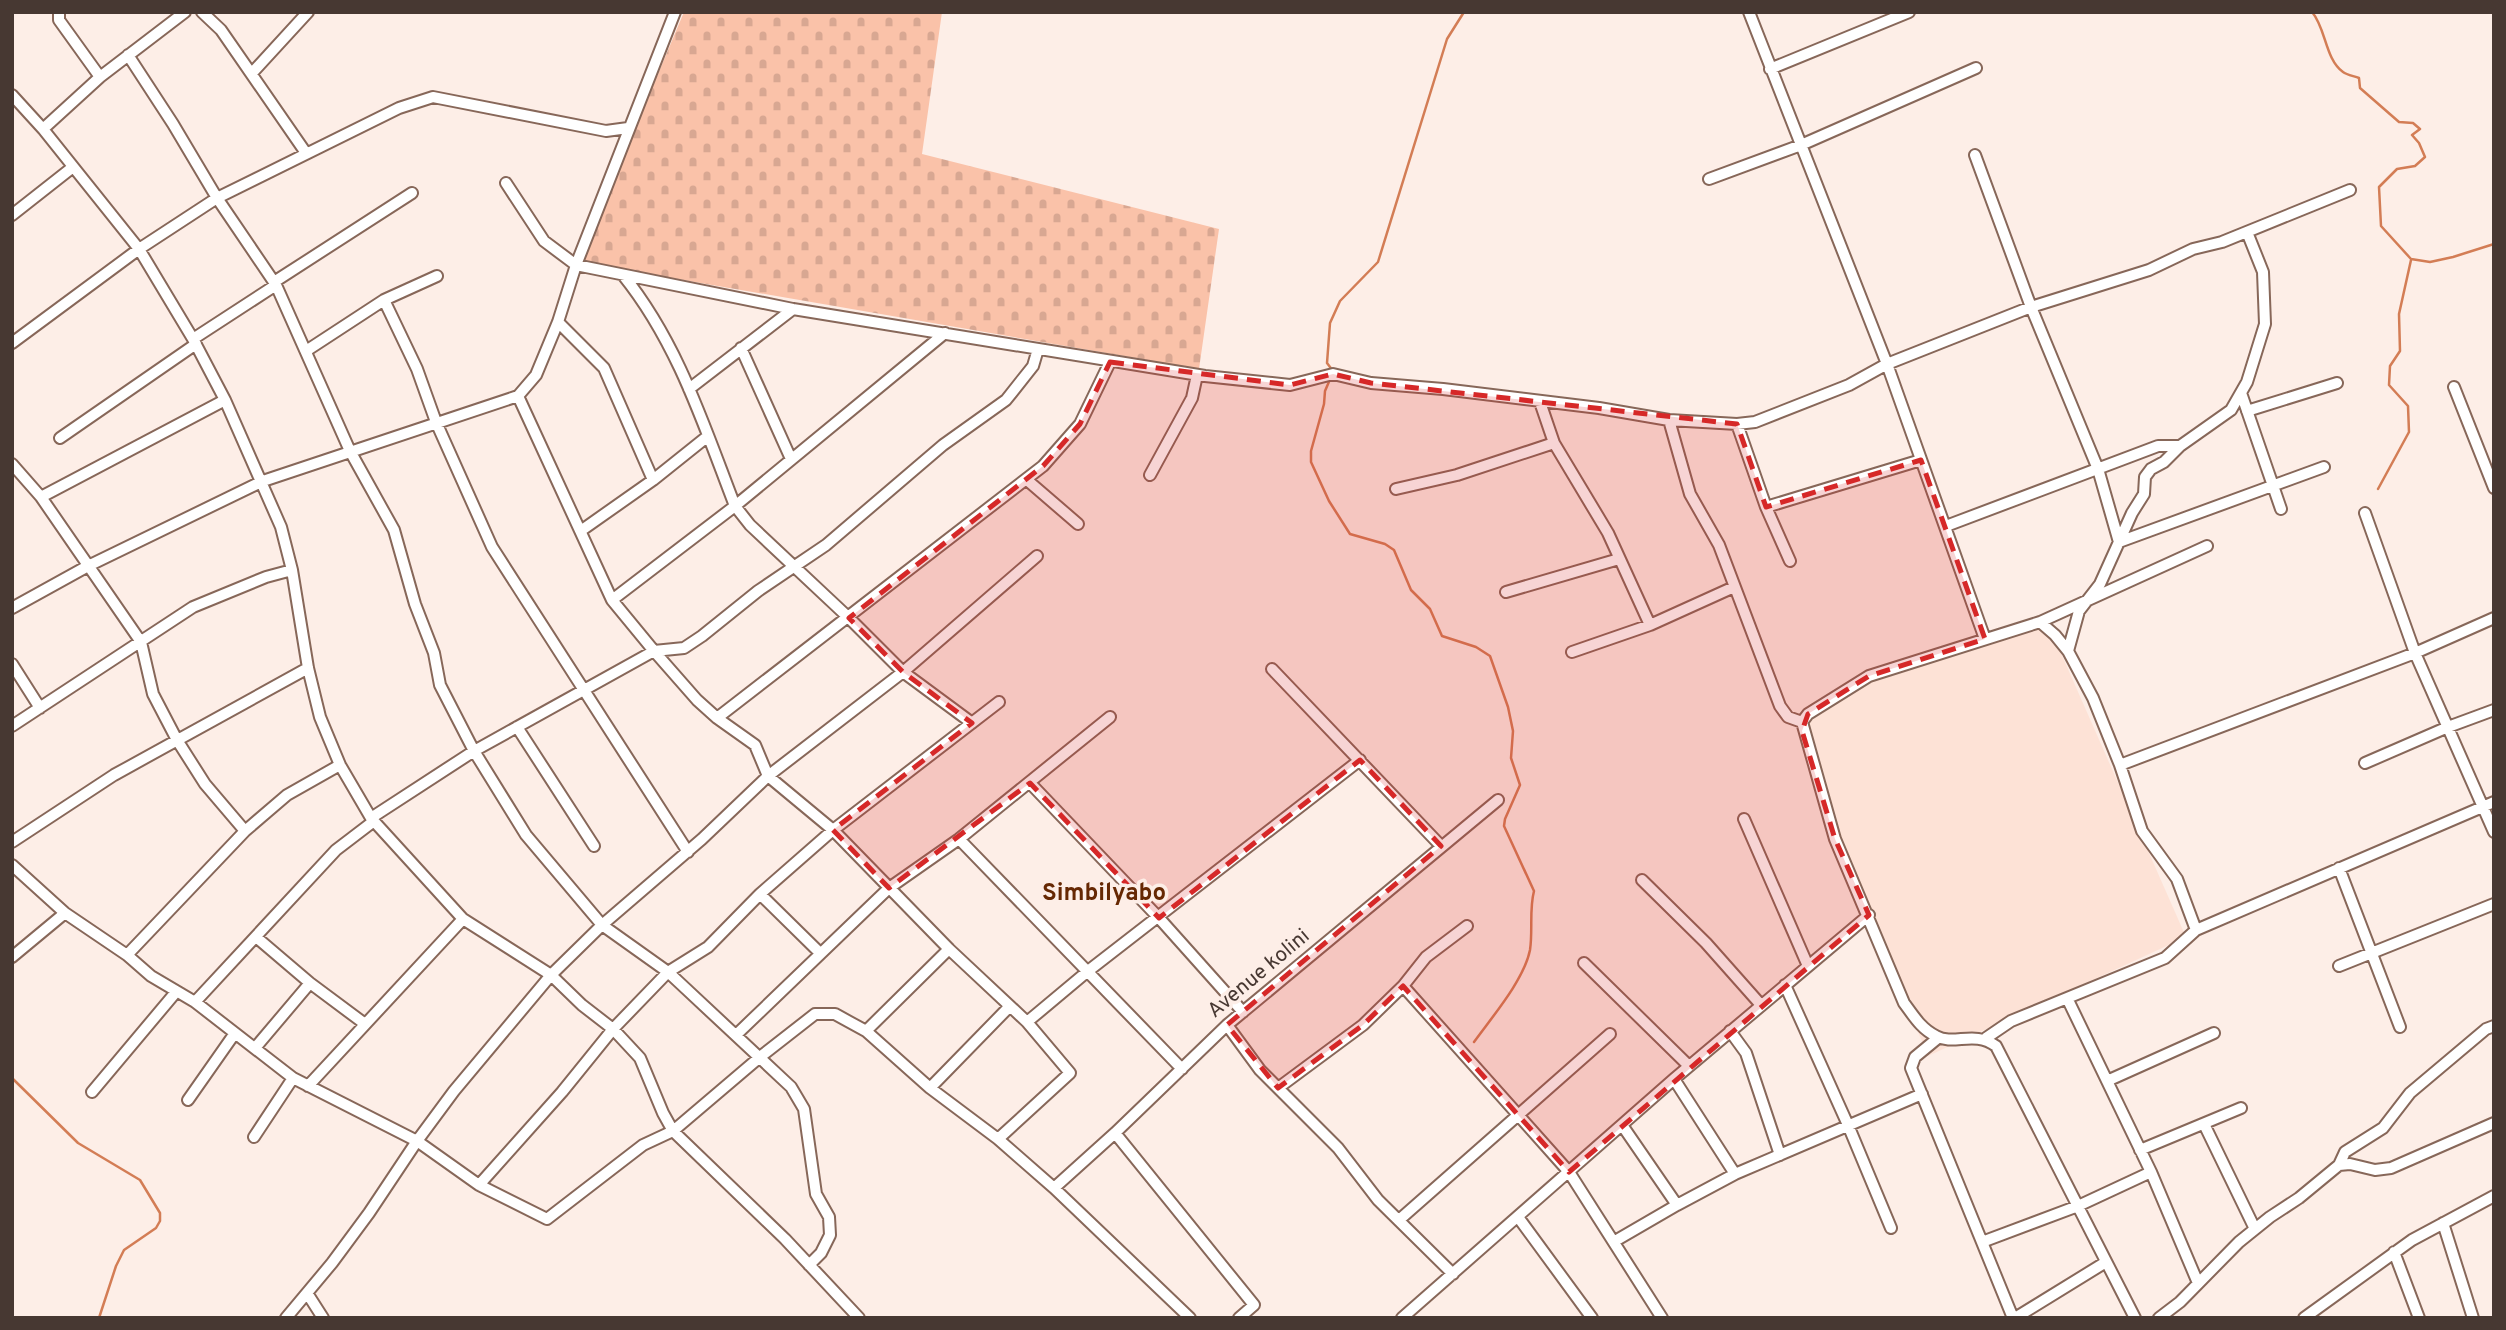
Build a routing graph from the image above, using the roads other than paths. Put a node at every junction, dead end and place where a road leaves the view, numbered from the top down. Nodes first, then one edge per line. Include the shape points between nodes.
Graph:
1 (59, 12) edge
2 (185, 12) edge
3 (202, 12) edge
4 (309, 12) edge
5 (675, 12) edge
6 (1749, 12) edge
7 (1909, 12) edge
8 (128, 55) junction
9 (1976, 68) dead end
10 (1770, 69) junction
11 (251, 73) junction
12 (100, 77) junction
13 (12, 95) edge
14 (628, 128) junction
15 (43, 129) junction
16 (1801, 145) junction
17 (306, 153) junction
18 (1975, 155) dead end
19 (73, 167) junction
20 (1709, 179) dead end
21 (506, 183) dead end
22 (2350, 190) dead end
23 (412, 193) dead end
24 (217, 198) junction
25 (12, 215) edge
26 (2246, 232) junction
27 (139, 249) junction
28 (576, 265) junction
29 (623, 275) junction
30 (437, 276) dead end
31 (275, 284) junction
32 (384, 300) junction
33 (2031, 307) junction
34 (793, 309) junction
35 (558, 322) junction
36 (945, 333) junction
37 (194, 342) junction
38 (12, 343) edge
39 (741, 348) junction
40 (1038, 349) junction
41 (306, 351) junction
42 (1110, 362) junction
43 (1886, 364) junction
44 (1197, 375) junction
45 (2337, 383) dead end
46 (2454, 387) dead end
47 (689, 389) junction
48 (2241, 393) junction
49 (519, 396) junction
50 (225, 400) junction
51 (1540, 402) junction
52 (2247, 411) junction
53 (1669, 419) junction
54 (436, 422) junction
55 (1737, 424) junction
56 (708, 436) junction
57 (60, 438) dead end
58 (1554, 443) junction
59 (2180, 446) junction
60 (350, 451) junction
61 (791, 459) junction
62 (1921, 460) junction
63 (12, 464) edge
64 (2324, 467) dead end
65 (2098, 469) junction
66 (1150, 475) dead end
67 (653, 480) junction
68 (1027, 480) junction
69 (262, 481) junction
70 (2273, 486) junction
71 (2494, 488) edge
72 (1396, 489) dead end
73 (41, 497) junction
74 (736, 506) junction
75 (1766, 507) junction
76 (2281, 509) dead end
77 (2365, 513) dead end
78 (1078, 524) dead end
79 (1946, 526) junction
80 (582, 530) junction
81 (2119, 542) junction
82 (2207, 546) dead end
83 (1037, 556) dead end
84 (1619, 559) junction
85 (1790, 561) dead end
86 (88, 566) junction
87 (794, 569) junction
88 (292, 570) junction
89 (1734, 587) junction
90 (1506, 592) dead end
91 (2087, 599) junction
92 (612, 600) junction
93 (12, 608) edge
94 (849, 618) junction
95 (2494, 618) edge
96 (2040, 622) junction
97 (1650, 625) junction
98 (1985, 639) junction
99 (141, 642) junction
100 (654, 651) junction
101 (2068, 651) junction
102 (1572, 652) dead end
103 (2415, 653) junction
104 (12, 664) edge
105 (308, 668) junction
106 (1272, 669) dead end
107 (903, 672) junction
108 (584, 692) junction
109 (999, 702) dead end
110 (40, 708) junction
111 (2494, 710) edge
112 (1110, 716) dead end
113 (717, 718) junction
114 (1802, 722) junction
115 (972, 723) junction
116 (12, 726) edge
117 (2448, 726) junction
118 (517, 727) junction
119 (177, 740) junction
120 (474, 751) junction
121 (1360, 760) junction
122 (2365, 763) dead end
123 (340, 765) junction
124 (2120, 765) junction
125 (768, 776) junction
126 (1030, 783) junction
127 (1498, 800) dead end
128 (2489, 804) edge
129 (372, 819) junction
130 (1744, 819) dead end
131 (12, 827) edge
132 (833, 830) junction
133 (245, 831) junction
134 (2494, 832) edge
135 (959, 839) junction
136 (15, 840) edge
137 (594, 846) dead end
138 (1441, 846) junction
139 (688, 852) junction
140 (12, 865) edge
141 (2339, 868) junction
142 (1643, 880) dead end
143 (889, 888) junction
144 (760, 894) junction
145 (2494, 904) edge
146 (65, 913) junction
147 (1869, 915) junction
148 (1159, 918) junction
149 (463, 919) junction
150 (602, 925) junction
151 (1467, 926) dead end
152 (2196, 930) junction
153 (256, 937) junction
154 (949, 949) junction
155 (819, 952) junction
156 (2371, 954) junction
157 (127, 955) junction
158 (12, 957) edge
159 (1584, 963) dead end
160 (1808, 966) junction
161 (2339, 967) dead end
162 (1088, 971) junction
163 (668, 972) junction
164 (551, 975) junction
165 (310, 983) junction
166 (1785, 985) junction
167 (1403, 986) junction
168 (176, 992) junction
169 (2067, 998) junction
170 (195, 1002) junction
171 (1761, 1005) junction
172 (1010, 1006) junction
173 (1243, 1012) junction
174 (1027, 1022) junction
175 (365, 1024) junction
176 (1227, 1026) junction
177 (2494, 1026) edge
178 (2400, 1027) dead end
179 (613, 1029) junction
180 (866, 1031) junction
181 (1730, 1031) junction
182 (235, 1033) junction
183 (2214, 1033) dead end
184 (1610, 1034) dead end
185 (736, 1035) junction
186 (1938, 1038) junction
187 (1986, 1038) junction
188 (255, 1048) junction
189 (760, 1057) junction
190 (1689, 1066) junction
191 (1182, 1069) junction
192 (293, 1078) junction
193 (1674, 1079) junction
194 (2107, 1081) junction
195 (308, 1086) junction
196 (930, 1088) junction
197 (1278, 1088) junction
198 (92, 1092) dead end
199 (1922, 1094) junction
200 (188, 1100) dead end
201 (2241, 1108) dead end
202 (1518, 1114) junction
203 (2494, 1123) edge
204 (2204, 1124) junction
205 (1622, 1125) junction
206 (1848, 1125) junction
207 (673, 1131) junction
208 (1115, 1133) junction
209 (254, 1137) dead end
210 (998, 1139) junction
211 (417, 1141) junction
212 (2140, 1150) junction
213 (1780, 1155) junction
214 (2339, 1165) junction
215 (1569, 1171) junction
216 (2151, 1172) junction
217 (1735, 1174) junction
218 (479, 1185) junction
219 (1054, 1188) junction
220 (2494, 1196) edge
221 (1677, 1205) junction
222 (2078, 1206) junction
223 (1518, 1217) junction
224 (1398, 1220) junction
225 (2443, 1223) junction
226 (1891, 1227) dead end
227 (2255, 1229) junction
228 (1615, 1241) junction
229 (1982, 1242) junction
230 (2394, 1252) junction
231 (2106, 1262) junction
232 (809, 1265) junction
233 (1453, 1274) junction
234 (2198, 1283) junction
235 (307, 1293) junction
236 (286, 1318) edge
237 (323, 1318) edge
238 (859, 1318) edge
239 (1190, 1318) edge
240 (1239, 1318) edge
241 (1402, 1318) edge
242 (1592, 1318) edge
243 (1662, 1318) edge
244 (2014, 1318) edge
245 (2135, 1318) edge
246 (2159, 1318) edge
247 (2304, 1318) edge
248 (2419, 1318) edge
249 (2473, 1318) edge

1 - 12 street via 59,20
2 - 8 street
3 - 11 street via 221,30
4 - 11 street
5 - 14 street
6 - 10 street
7 - 10 street
8 - 12 street
8 - 24 street
9 - 16 street
10 - 16 street
11 - 17 street
12 - 15 street
13 - 15 street
14 - 17 street via 606,131 433,97 399,108
14 - 28 street
15 - 19 street
16 - 20 street
16 - 43 street
17 - 24 street
18 - 33 street
19 - 25 street
19 - 27 street
21 - 28 street via 544,241
22 - 26 street
23 - 31 street
24 - 27 street
24 - 31 street
26 - 33 street via 2193,249 2149,270
26 - 48 street via 2263,272 2265,324
27 - 37 street
27 - 38 street
28 - 29 street
28 - 35 street
29 - 34 street
29 - 47 street via 677,357
30 - 32 street
31 - 37 street
31 - 41 street
32 - 41 street
32 - 54 street
33 - 43 street
33 - 65 street
34 - 36 street
34 - 39 street
35 - 49 street via 536,375
35 - 67 street via 604,368
36 - 40 street
36 - 61 street
37 - 50 street
37 - 57 street
39 - 47 street
39 - 61 street
40 - 42 street
40 - 87 street via 1033,366 1006,400 943,445
41 - 60 street
42 - 44 street
42 - 68 street via 1080,424
43 - 55 street via 1849,385 1755,422
43 - 62 street
44 - 51 street via 1290,385 1333,374 1371,383
44 - 66 street via 1192,398
45 - 52 street
46 - 71 street
47 - 56 street
48 - 52 street
48 - 59 street via 2231,410
49 - 54 street
49 - 80 street
50 - 69 street
50 - 73 street
51 - 53 street
51 - 58 street
52 - 70 street
53 - 55 street
53 - 89 street via 1690,494
54 - 60 street
54 - 108 street via 492,547
55 - 75 street
56 - 67 street
56 - 74 street
58 - 72 street via 1457,475
58 - 84 street
59 - 65 street via 2158,446
59 - 81 street via 2145,477 2144,494
60 - 69 street
60 - 120 street via 394,530 440,685
61 - 74 street
62 - 75 street
62 - 79 street
63 - 73 street
64 - 70 street
65 - 79 street
65 - 81 street
67 - 80 street
68 - 78 street
68 - 94 street
69 - 86 street
69 - 88 street
70 - 76 street
70 - 81 street
73 - 86 street
74 - 87 street
74 - 92 street
75 - 85 street
77 - 103 street
79 - 98 street
80 - 92 street
81 - 91 street via 2100,584
82 - 91 street
83 - 107 street
84 - 90 street
84 - 97 street
86 - 93 street
86 - 99 street
87 - 94 street
87 - 100 street via 684,648
88 - 99 street via 193,607
88 - 105 street
89 - 97 street
89 - 114 street via 1780,706 1788,717
91 - 96 street
91 - 101 street
92 - 100 street
94 - 107 street
94 - 113 street
95 - 103 street
96 - 98 street
96 - 101 street
97 - 102 street
98 - 114 street via 1869,676
99 - 110 street
99 - 119 street via 153,694
100 - 108 street
100 - 113 street
101 - 124 street
103 - 117 street
103 - 124 street
104 - 110 street
105 - 119 street
105 - 123 street via 320,717
106 - 121 street
107 - 115 street
107 - 125 street
108 - 118 street
108 - 139 street
109 - 115 street
110 - 116 street
111 - 117 street
112 - 126 street
113 - 125 street via 755,745
114 - 147 street via 1835,839
115 - 132 street
117 - 122 street
117 - 128 street
118 - 120 street
118 - 137 street
119 - 133 street via 205,784
119 - 136 street
120 - 129 street
120 - 150 street via 526,835
121 - 138 street
121 - 148 street
123 - 129 street
123 - 133 street via 287,795
124 - 152 street via 2142,831 2177,879
125 - 132 street
125 - 139 street
126 - 135 street
126 - 148 street
127 - 138 street, Avenue kolini
128 - 134 street
128 - 141 street
129 - 149 street
129 - 153 street via 336,850
130 - 160 street
131 - 136 street
132 - 143 street
132 - 144 street
133 - 157 street
135 - 143 street
135 - 162 street
138 - 173 street, Avenue kolini
139 - 150 street
140 - 146 street
141 - 152 street
141 - 156 street
142 - 171 street
143 - 154 street
143 - 155 street
144 - 155 street
144 - 163 street via 708,947
145 - 156 street
146 - 157 street
146 - 158 street
147 - 160 street
147 - 186 street via 1905,1003 1921,1026
148 - 162 street
148 - 173 street
149 - 164 street
149 - 175 street
150 - 163 street
150 - 164 street
151 - 167 street via 1426,957
152 - 169 street via 2165,958
153 - 165 street
153 - 170 street
154 - 172 street
154 - 180 street
155 - 185 street
156 - 161 street
156 - 178 street
157 - 168 street
159 - 190 street
160 - 166 street
162 - 174 street
162 - 191 street
163 - 179 street
163 - 185 street
164 - 179 street
164 - 211 street
165 - 175 street
165 - 188 street
166 - 171 street
166 - 206 street
167 - 197 street via 1363,1025
167 - 202 street
168 - 170 street
168 - 198 street
169 - 187 street via 2011,1021
169 - 194 street
170 - 182 street
171 - 181 street
172 - 174 street
172 - 196 street
173 - 176 street, Avenue kolini
174 - 210 street via 1070,1073
175 - 195 street
176 - 191 street, Avenue kolini
176 - 197 street
177 - 214 street via 2410,1093 2384,1128 2345,1152
179 - 207 street via 640,1058
179 - 218 street
180 - 189 street via 835,1014 815,1014
180 - 196 street
181 - 190 street
181 - 213 street via 1746,1053
182 - 188 street
182 - 200 street
183 - 194 street
184 - 202 street
185 - 189 street
186 - 187 street
186 - 199 street via 1914,1057 1911,1068
187 - 222 street via 1996,1046
188 - 192 street
189 - 207 street
189 - 232 street via 791,1087 804,1109 816,1194 830,1217 830,1235
190 - 193 street
191 - 208 street, Avenue kolini
192 - 195 street
192 - 209 street
193 - 205 street
193 - 217 street
194 - 212 street
195 - 211 street
196 - 210 street
197 - 224 street via 1338,1148
199 - 206 street
199 - 229 street
201 - 204 street
202 - 215 street
202 - 224 street
203 - 214 street via 2391,1168
204 - 212 street
204 - 227 street
205 - 215 street
205 - 221 street
206 - 213 street
206 - 226 street
207 - 218 street via 643,1145 547,1219
207 - 232 street
208 - 219 street, Avenue kolini
208 - 240 street via 1254,1305
210 - 219 street
211 - 218 street
211 - 235 street
212 - 216 street
213 - 217 street
214 - 227 street
215 - 223 street
215 - 228 street
216 - 222 street
216 - 234 street
217 - 221 street
219 - 239 street
220 - 225 street
221 - 228 street
222 - 229 street
222 - 231 street
223 - 233 street
223 - 242 street
224 - 233 street
225 - 230 street
225 - 249 street
227 - 234 street
228 - 243 street
229 - 244 street
230 - 247 street
230 - 248 street
231 - 244 street
231 - 245 street
232 - 238 street
233 - 241 street
234 - 246 street
235 - 236 street
235 - 237 street

